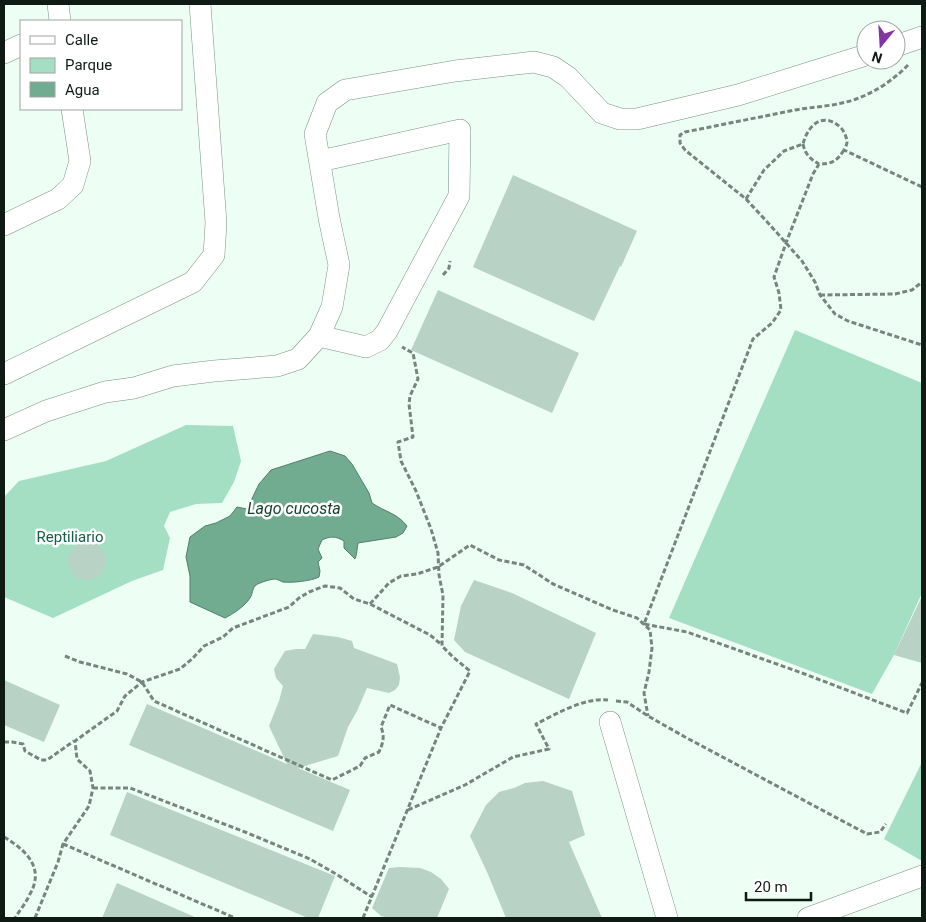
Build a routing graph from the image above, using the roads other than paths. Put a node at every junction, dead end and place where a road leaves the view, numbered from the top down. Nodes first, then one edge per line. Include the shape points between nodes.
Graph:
1 (58, 4) edge
2 (200, 4) edge
3 (60, 20) edge
4 (922, 37) edge
5 (906, 43) edge
6 (20, 45) edge
7 (4, 53) edge
8 (856, 58) edge
9 (72, 110) edge
10 (320, 161) junction
11 (4, 225) edge
12 (319, 336) junction
13 (4, 374) edge
14 (4, 430) edge
15 (610, 722) dead end
16 (922, 876) edge
17 (667, 918) edge
18 (808, 918) edge

1 - 3 street
2 - 13 street via 216,223 214,255 193,282
4 - 5 street
6 - 7 street
8 - 10 street via 738,95 637,119 602,114 568,77 554,67 534,62 455,71 345,90 327,103 315,134
9 - 11 street via 80,161 73,185 58,199
10 - 12 street via 339,265 332,307
10 - 12 street via 460,130 459,196 387,332 366,347
12 - 14 street via 298,359 277,366 173,376 46,410
15 - 17 street
16 - 18 street

